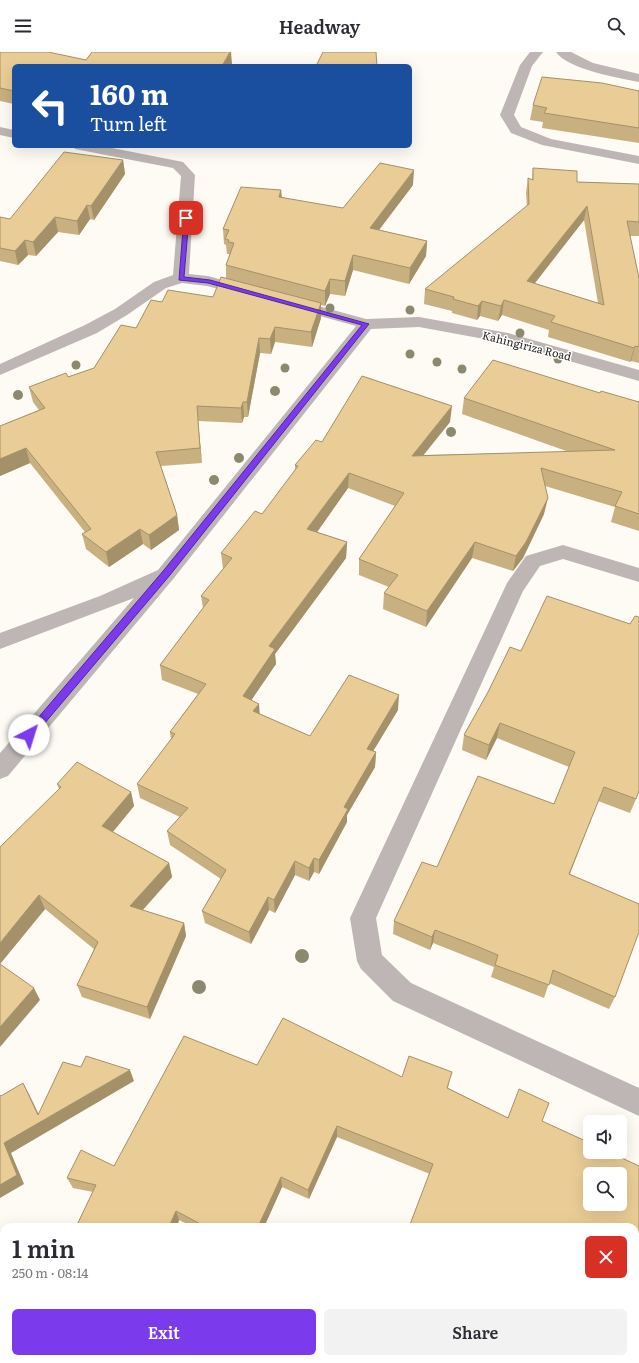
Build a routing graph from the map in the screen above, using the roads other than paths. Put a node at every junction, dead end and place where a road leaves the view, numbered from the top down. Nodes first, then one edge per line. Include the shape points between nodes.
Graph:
1 (537, 52) edge
2 (562, 52) edge
3 (639, 78) edge
4 (0, 131) edge
5 (12, 134) edge
6 (90, 148) edge
7 (639, 160) edge
8 (181, 278) junction
9 (366, 324) junction
10 (0, 370) edge
11 (639, 376) edge
12 (167, 573) junction
13 (639, 575) edge
14 (0, 641) edge
15 (0, 769) edge
16 (639, 1102) edge

1 - 7 street via 526,65 507,116 516,130 547,142
2 - 3 street via 569,58 612,73
4 - 5 street
6 - 8 street via 178,165 188,175
8 - 9 street, Kahingiriza Road via 208,281
8 - 10 street via 160,285 91,329
9 - 11 street, Kahingiriza Road via 419,322 508,338
9 - 12 street
12 - 14 street via 140,587
12 - 15 street
13 - 16 street via 563,552 533,561 514,588 363,918 370,961 402,992

